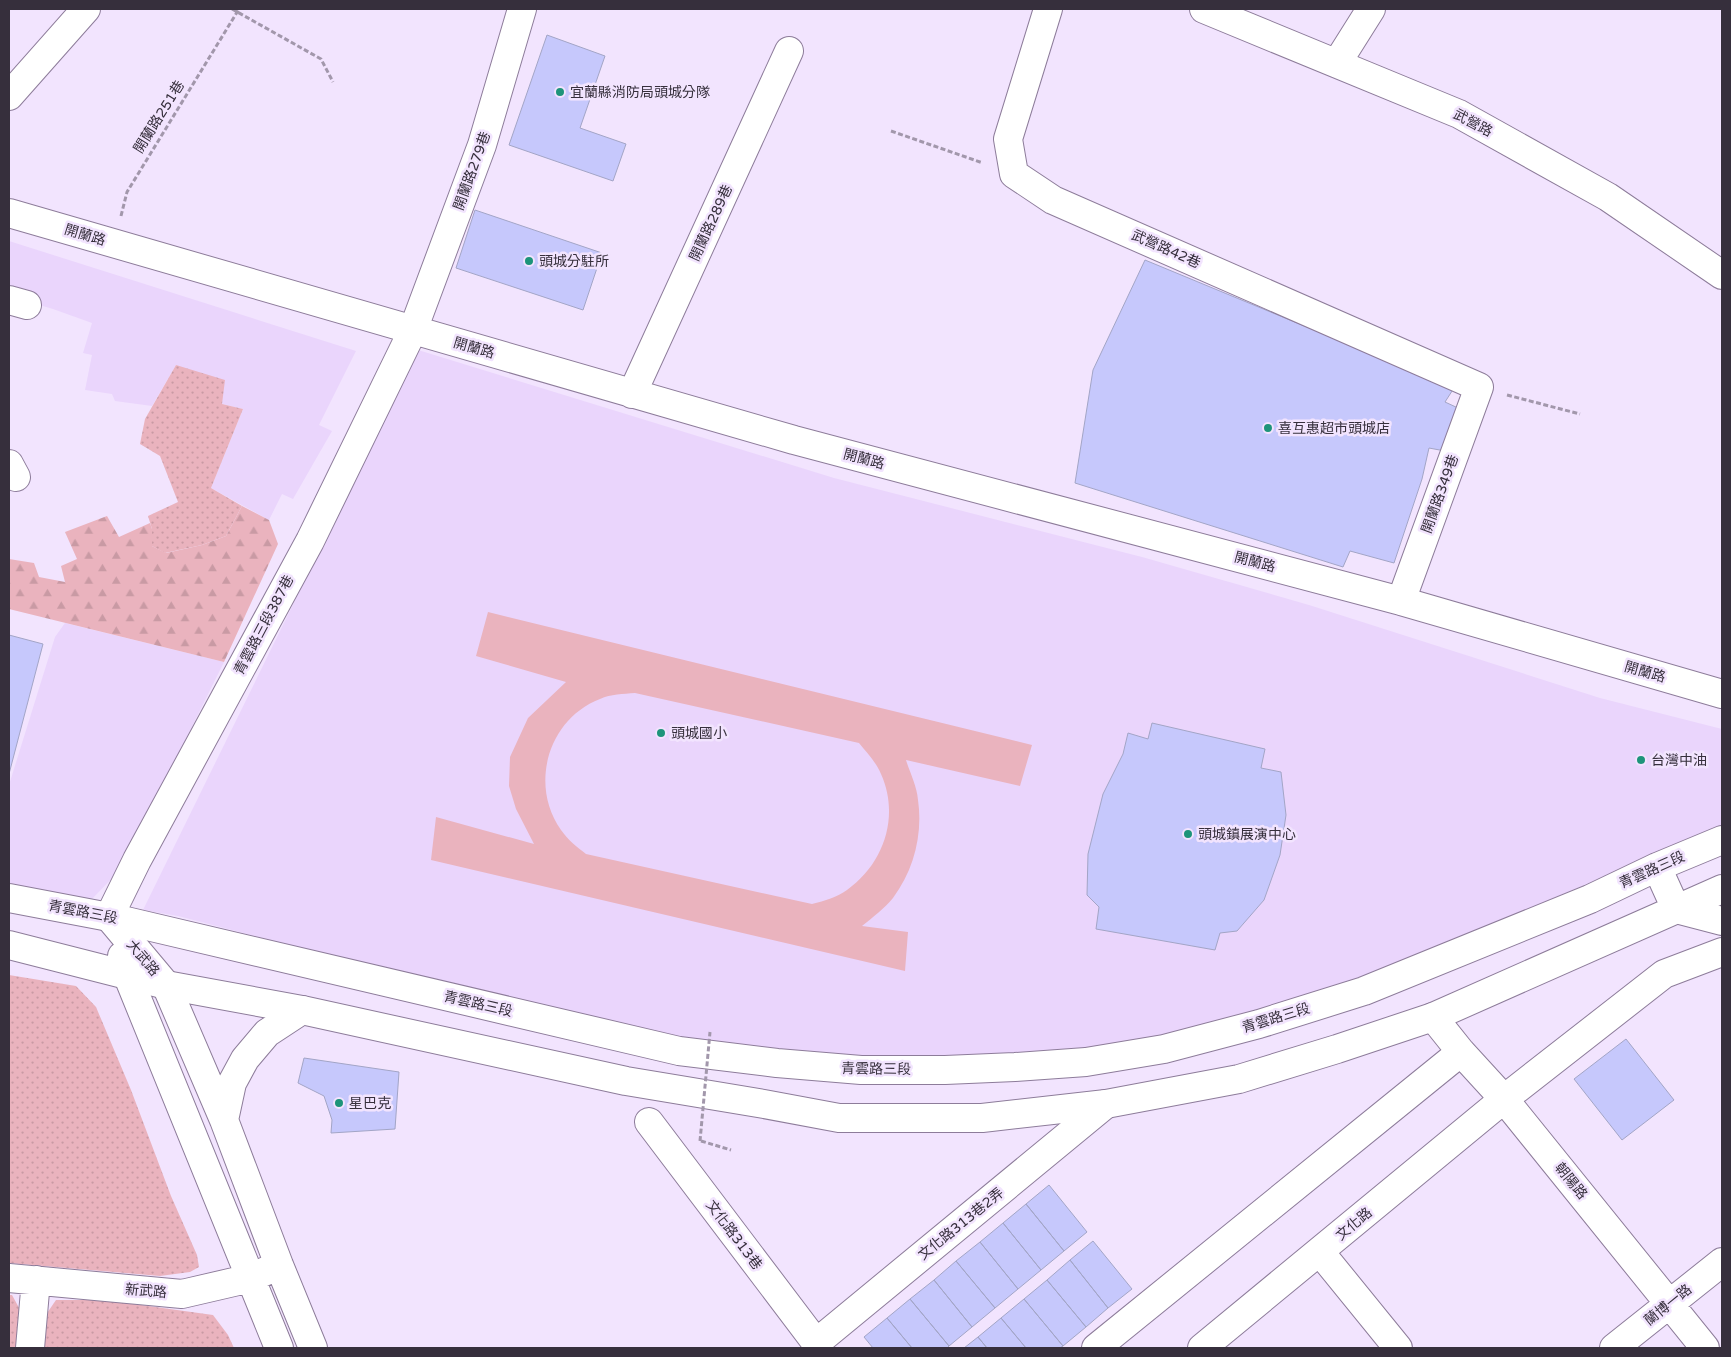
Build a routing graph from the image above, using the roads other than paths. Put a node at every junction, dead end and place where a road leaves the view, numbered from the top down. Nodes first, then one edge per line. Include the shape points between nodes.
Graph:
1 (86, 9) edge
2 (522, 9) edge
3 (1048, 9) edge
4 (1204, 9) edge
5 (1371, 9) edge
6 (790, 51) dead end
7 (1337, 62) junction
8 (9, 96) edge
9 (9, 213) edge
10 (1722, 275) edge
11 (413, 330) junction
12 (1480, 387) joint
13 (632, 394) junction
14 (1401, 601) junction
15 (1722, 694) edge
16 (1722, 840) edge
17 (1657, 867) junction
18 (1722, 889) edge
19 (9, 898) edge
20 (1676, 909) junction
21 (109, 917) junction
22 (1722, 921) edge
23 (9, 945) edge
24 (1722, 952) edge
25 (128, 974) junction
26 (166, 985) junction
27 (302, 1010) junction
28 (1433, 1017) junction
29 (1461, 1052) junction
30 (777, 1063) junction
31 (1504, 1099) junction
32 (764, 1104) junction
33 (1106, 1104) junction
34 (224, 1120) junction
35 (649, 1122) dead end
36 (1320, 1252) junction
37 (1722, 1262) edge
38 (279, 1266) junction
39 (9, 1278) edge
40 (251, 1278) junction
41 (36, 1280) junction
42 (1670, 1304) junction
43 (818, 1346) edge
44 (30, 1348) edge
45 (279, 1348) edge
46 (313, 1348) edge
47 (1096, 1348) edge
48 (1202, 1348) edge
49 (1398, 1348) edge
50 (1614, 1348) edge
51 (1705, 1348) edge

1 - 8 street
2 - 11 street, 開蘭路279巷 via 482,145
3 - 12 street, 武營路42巷 via 1008,138 1014,174 1053,200
4 - 7 street, 武營路
5 - 7 street
6 - 13 street, 開蘭路289巷
7 - 10 street, 武營路 via 1459,114 1608,197
9 - 11 street, 開蘭路
11 - 13 street, 開蘭路
11 - 21 street, 青雲路三段387巷 via 310,541
12 - 14 street, 開蘭路349巷
13 - 14 street, 開蘭路
14 - 15 street, 開蘭路
16 - 17 street, 青雲路三段
17 - 20 street
17 - 30 street, 青雲路三段 via 1590,899 1364,990 1259,1024 1164,1049 1086,1062 946,1070 861,1070
18 - 20 street
19 - 21 street, 青雲路三段
20 - 22 street
20 - 28 street
21 - 25 street, 大武路
21 - 26 street, 大武路
21 - 30 street, 青雲路三段 via 679,1051
23 - 25 street
24 - 31 street, 文化路 via 1664,974
25 - 26 street
25 - 40 street, 大武路
26 - 27 street
26 - 34 street, 大武路
27 - 32 street via 626,1081
27 - 34 street via 267,1033 245,1058 232,1083
28 - 29 street, 朝陽路
28 - 33 street via 1239,1079
29 - 31 street, 朝陽路
29 - 47 street
30 - 32 street
31 - 36 street, 文化路
31 - 42 street, 朝陽路
32 - 33 street via 839,1118 982,1118
33 - 43 street, 文化路313巷2弄
34 - 38 street, 大武路
35 - 43 street, 文化路313巷
36 - 48 street, 文化路
36 - 49 street
37 - 42 street, 蘭博一路
38 - 40 street, 新武路
38 - 46 street, 大武路
39 - 41 street, 新武路
40 - 41 street, 新武路 via 182,1294
40 - 45 street, 大武路
41 - 44 street
42 - 50 street, 蘭博一路
42 - 51 street, 朝陽路

